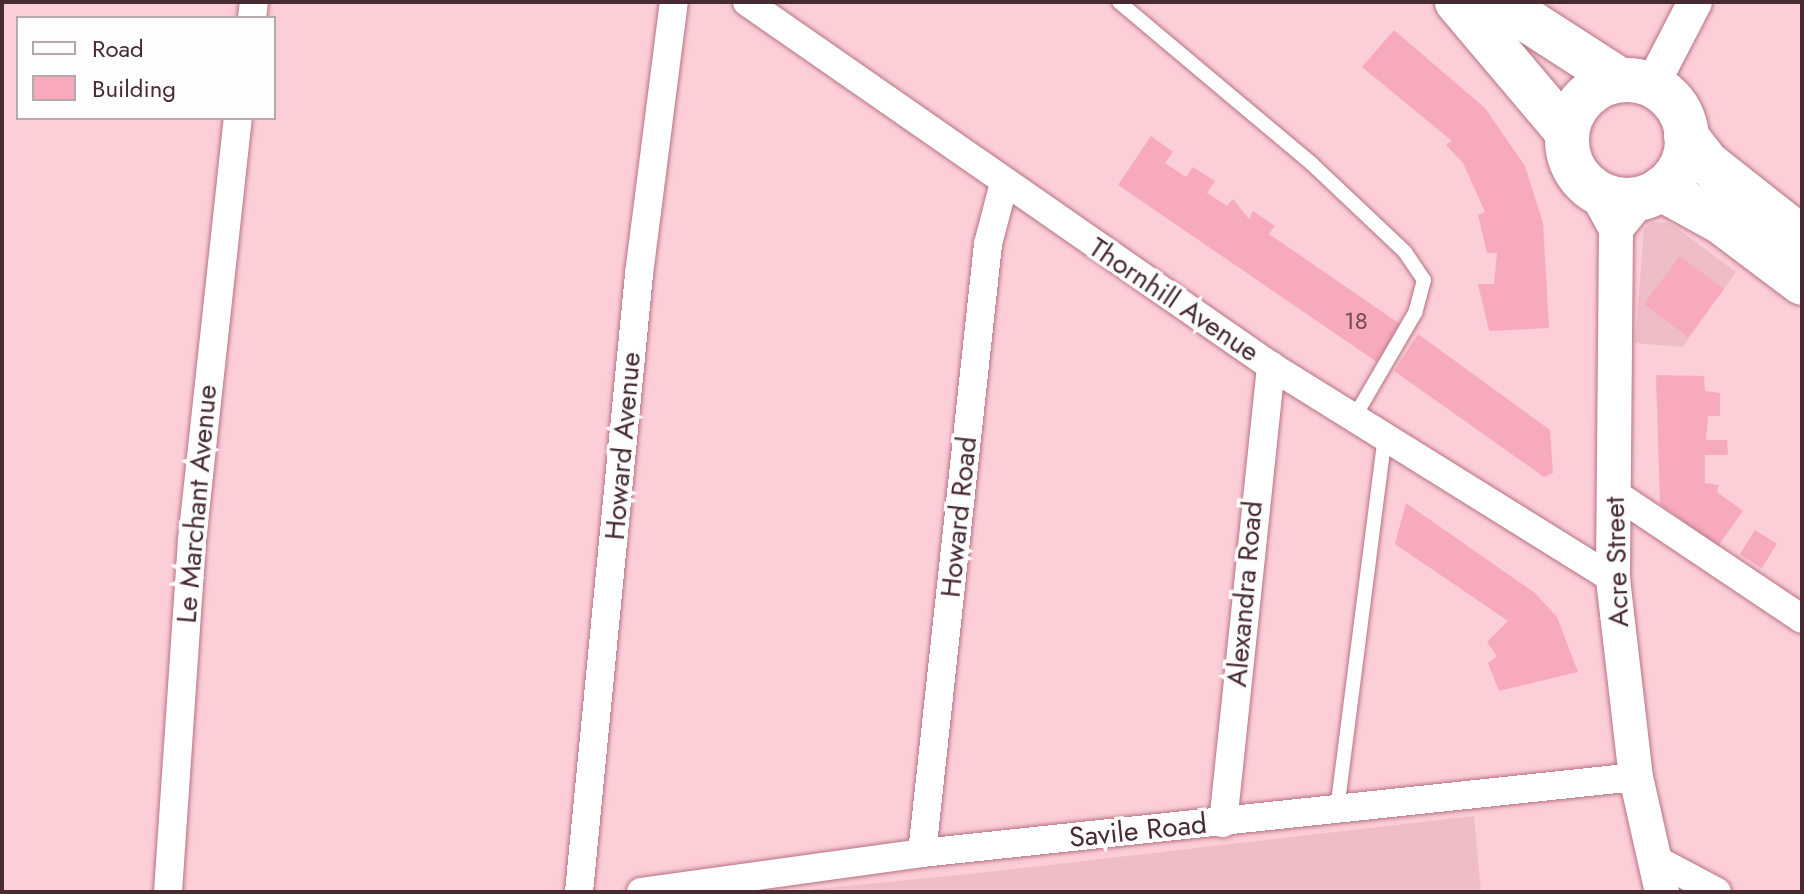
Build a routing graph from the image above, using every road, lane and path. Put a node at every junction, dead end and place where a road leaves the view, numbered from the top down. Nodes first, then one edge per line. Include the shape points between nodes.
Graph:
1 (674, 2) edge
2 (747, 2) edge
3 (1119, 2) edge
4 (1457, 2) edge
5 (1499, 2) edge
6 (1695, 2) edge
7 (1636, 83) junction
8 (238, 120) edge
9 (1567, 132) junction
10 (1686, 136) junction
11 (1004, 183) junction
12 (1640, 205) junction
13 (1802, 238) edge
14 (1802, 283) edge
15 (1271, 366) junction
16 (1354, 418) junction
17 (1385, 437) junction
18 (1614, 493) junction
19 (1613, 579) junction
20 (1802, 619) edge
21 (1636, 777) junction
22 (1337, 811) junction
23 (1223, 823) junction
24 (922, 853) junction
25 (1659, 876) edge
26 (168, 892) edge
27 (579, 892) edge
28 (641, 892) edge
29 (1717, 892) edge

1 - 27 street, Howard Avenue via 639,274
2 - 11 street, Thornhill Avenue
3 - 16 lane via 1312,164 1405,252 1424,280 1415,313
4 - 9 highway
5 - 7 highway
6 - 7 street
7 - 9 highway via 1584,97
7 - 10 highway via 1679,111
8 - 26 street, Le Marchant Avenue via 192,540
9 - 12 highway via 1572,166 1595,191
10 - 12 highway via 1682,163
10 - 13 highway via 1707,163
11 - 15 street, Thornhill Avenue
11 - 24 street, Howard Road via 988,244
12 - 14 highway via 1721,222
12 - 18 street, Acre Street
15 - 16 street, Thornhill Avenue
15 - 23 street, Alexandra Road
16 - 17 street, Thornhill Avenue
17 - 19 street, Thornhill Avenue
17 - 22 lane
18 - 19 street, Acre Street
18 - 20 street
19 - 21 street, Acre Street
21 - 22 street, Savile Road
21 - 25 street, Acre Street
22 - 23 street, Savile Road
23 - 24 street, Savile Road
24 - 28 street, Savile Road
25 - 29 street

